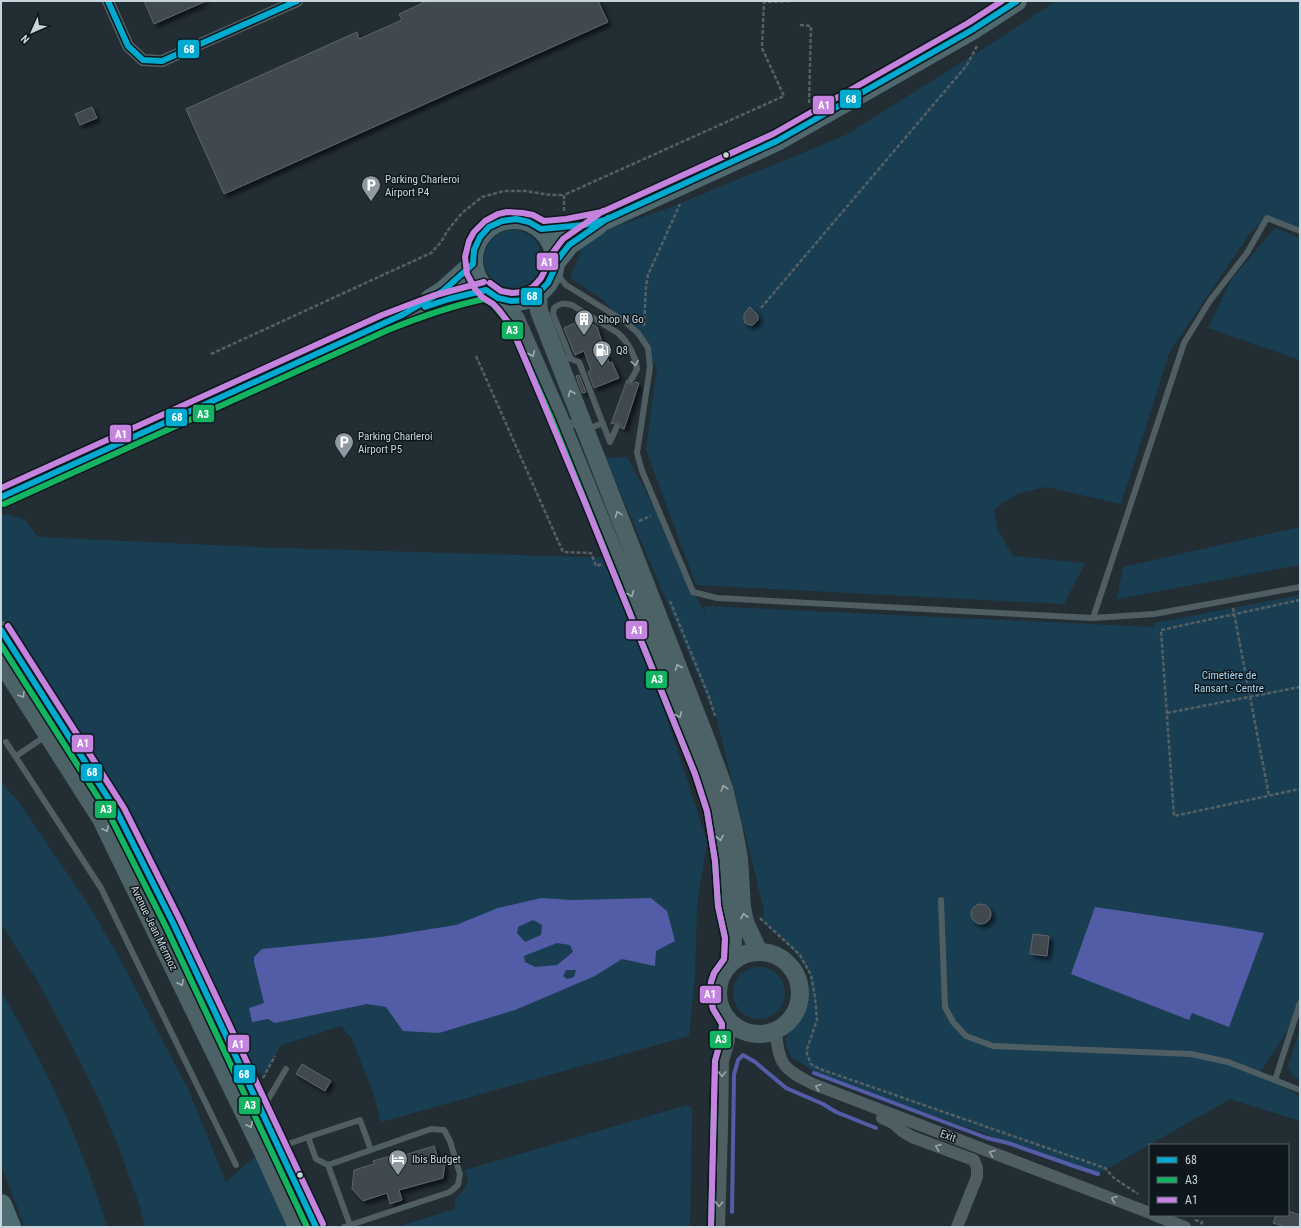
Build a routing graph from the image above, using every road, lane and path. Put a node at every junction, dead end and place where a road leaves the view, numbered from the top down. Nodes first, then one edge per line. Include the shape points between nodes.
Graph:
1 (108, 1) edge
2 (297, 1) edge
3 (792, 1) edge
4 (1018, 1) edge
5 (800, 25) dead end
6 (972, 30) junction
7 (813, 121) junction
8 (564, 195) junction
9 (682, 199) dead end
10 (564, 213) dead end
11 (605, 220) junction
12 (541, 229) junction
13 (1300, 231) edge
14 (473, 264) junction
15 (554, 267) junction
16 (538, 293) junction
17 (492, 294) junction
18 (761, 308) dead end
19 (402, 315) junction
20 (644, 330) dead end
21 (211, 354) dead end
22 (476, 356) dead end
23 (563, 356) junction
24 (631, 380) dead end
25 (559, 417) junction
26 (603, 423) junction
27 (617, 426) dead end
28 (586, 430) junction
29 (1, 497) edge
30 (659, 512) junction
31 (639, 522) dead end
32 (616, 558) junction
33 (1300, 586) edge
34 (1231, 599) junction
35 (1300, 600) edge
36 (1234, 614) junction
37 (1093, 618) junction
38 (1, 630) edge
39 (1, 662) edge
40 (1300, 687) edge
41 (1250, 697) junction
42 (1167, 712) junction
43 (47, 735) junction
44 (6, 742) dead end
45 (16, 756) junction
46 (1300, 789) edge
47 (1269, 796) junction
48 (941, 900) dead end
49 (758, 916) dead end
50 (759, 952) junction
51 (732, 962) junction
52 (1300, 1003) edge
53 (730, 1022) junction
54 (776, 1030) junction
55 (276, 1056) dead end
56 (286, 1069) dead end
57 (1275, 1080) junction
58 (1300, 1090) edge
59 (835, 1093) junction
60 (254, 1094) junction
61 (262, 1112) junction
62 (308, 1137) junction
63 (279, 1148) junction
64 (371, 1150) junction
65 (328, 1165) junction
66 (236, 1166) dead end
67 (1143, 1198) dead end
68 (1, 1205) edge
69 (1149, 1214) edge
70 (1157, 1216) edge
71 (1202, 1222) dead end
72 (347, 1226) edge
73 (10, 1227) edge
74 (297, 1227) edge
75 (316, 1227) edge
76 (719, 1227) edge
77 (957, 1227) edge
78 (1185, 1227) edge
79 (1200, 1227) edge

1 - 2 street via 128,46 143,60 162,61
3 - 8 path via 764,2 762,48 784,96
4 - 6 main road
5 - 7 path via 811,26 809,105
6 - 7 main road
6 - 18 path via 977,45 967,65
7 - 11 main road via 777,142
8 - 10 path
8 - 21 path via 504,191 482,197 462,213 431,253
9 - 20 path via 648,275
11 - 12 main road via 584,225
11 - 15 main road via 569,245
12 - 14 main road via 530,222 516,219 502,221 489,227 480,237 474,250
12 - 15 main road via 554,251
13 - 37 lane via 1267,218 1247,253 1209,302 1184,343
14 - 17 main road via 477,278
14 - 19 main road via 443,291
15 - 16 main road via 548,283
15 - 30 lane via 566,285 624,321 638,333 648,348 650,367 638,452 642,471
16 - 17 main road via 526,300 511,301
16 - 23 street via 539,311
17 - 19 main road via 449,299
17 -> 25 street via 516,319
19 - 29 main road
22 - 32 path via 563,552 590,553 596,566
23 -> 24 lane via 553,314 558,304 565,303 624,339 632,351 637,369
23 - 26 lane via 579,362
28 -> 23 street
25 - 28 lane
25 - 32 street
26 - 27 lane via 610,442
26 - 28 lane
50 -> 28 street via 744,922 734,826 724,788
30 - 31 path
30 - 37 lane via 693,592 717,598
32 -> 51 street via 702,770 715,809 724,860
33 - 34 lane
34 - 36 path
34 - 37 lane via 1154,614
35 - 36 path
36 - 41 path
36 - 42 path via 1161,630
38 - 60 street, Avenue Jean Mermoz via 118,812
39 -> 43 street, Avenue Jean Mermoz
40 - 41 path
41 - 42 path
41 - 47 path
42 - 47 path via 1174,816
43 - 45 lane
43 -> 74 street, Avenue Jean Mermoz via 101,819
44 - 45 lane
45 - 66 lane via 101,888
46 - 47 path
48 - 57 lane via 945,1007 953,1022 966,1036 993,1046 1191,1054 1228,1062
49 - 67 path via 800,955 811,976 817,1020 806,1054 811,1064 1105,1168 1114,1178
50 - 51 street via 740,956
50 - 54 street via 785,961 799,984 798,1006 793,1016
51 - 53 street via 725,969 718,987 720,1006
52 - 57 lane
53 - 54 street via 752,1033 764,1034
53 -> 76 street via 729,1040 722,1061
59 -> 54 street, Exit via 812,1084 787,1069 779,1055
55 - 60 path
56 - 61 lane
57 - 58 lane
69 -> 59 street, Exit
77 -> 59 street via 976,1177 977,1168 974,1160 912,1137
60 - 61 street, Avenue Jean Mermoz
61 - 63 street, Avenue Jean Mermoz
62 - 63 lane
62 - 64 lane via 360,1120
62 - 65 lane via 316,1159
63 - 75 street, Avenue Jean Mermoz
64 - 65 lane
64 - 72 lane via 431,1129 444,1130 460,1174 458,1185 450,1192
65 - 72 lane
68 - 73 highway
70 - 78 street
71 - 79 path

